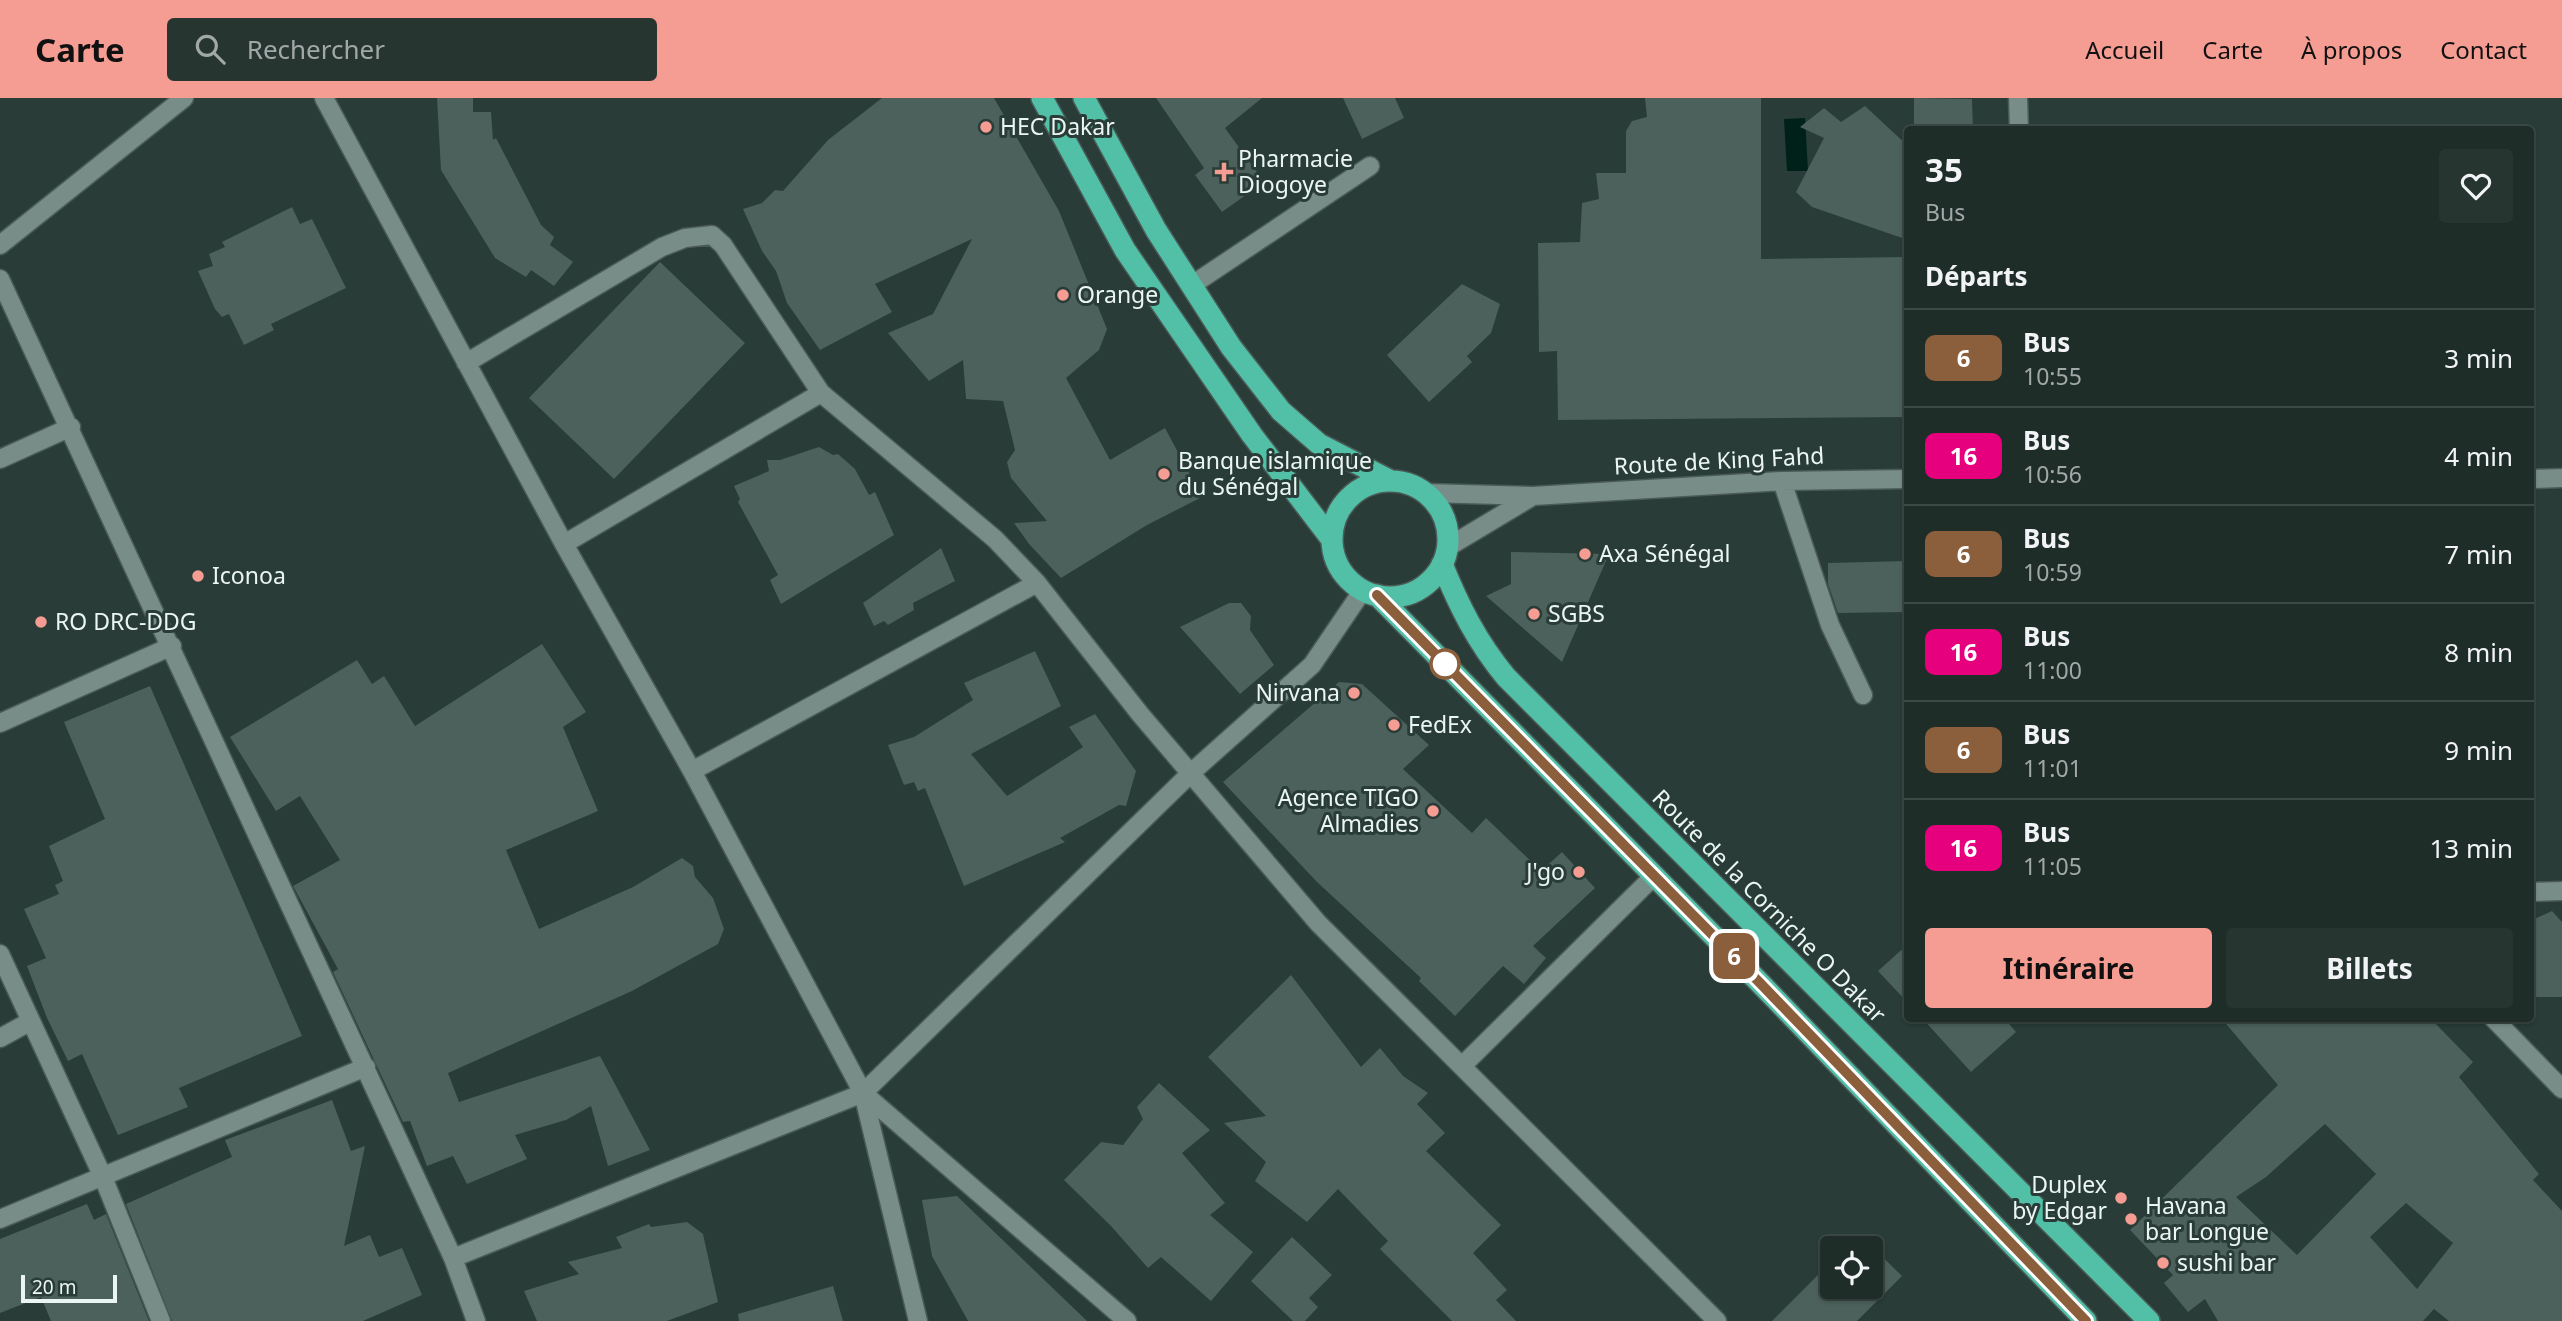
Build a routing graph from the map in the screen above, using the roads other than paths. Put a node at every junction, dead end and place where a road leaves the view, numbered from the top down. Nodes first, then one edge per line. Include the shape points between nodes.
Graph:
1 (184, 98) edge
2 (324, 98) edge
3 (1042, 98) edge
4 (1084, 98) edge
5 (2018, 98) edge
6 (2019, 126) edge
7 (1370, 166) dead end
8 (0, 245) edge
9 (0, 279) edge
10 (1192, 285) junction
11 (466, 363) junction
12 (821, 393) junction
13 (71, 427) junction
14 (0, 459) edge
15 (2562, 478) edge
16 (1904, 479) edge
17 (2534, 479) edge
18 (1391, 481) junction
19 (1782, 481) junction
20 (1426, 493) junction
21 (1533, 496) junction
22 (1332, 540) junction
23 (564, 544) junction
24 (1445, 556) junction
25 (1037, 583) junction
26 (1370, 593) junction
27 (172, 646) junction
28 (1863, 695) dead end
29 (0, 723) edge
30 (692, 771) junction
31 (1192, 772) junction
32 (1654, 876) junction
33 (2562, 891) edge
34 (2534, 892) edge
35 (0, 954) edge
36 (31, 1021) junction
37 (2497, 1022) edge
38 (0, 1038) edge
39 (1462, 1066) junction
40 (366, 1067) junction
41 (2562, 1088) edge
42 (863, 1093) junction
43 (103, 1177) junction
44 (0, 1219) edge
45 (453, 1258) junction
46 (161, 1321) edge
47 (475, 1321) edge
48 (918, 1321) edge
49 (1127, 1321) edge
50 (1717, 1321) edge
51 (2086, 1321) edge
52 (2149, 1321) edge

1 - 8 street
2 - 11 street
3 - 22 highway via 1125,250 1252,435
4 - 10 highway via 1156,230
5 - 6 street
7 - 10 street
9 - 13 street
10 - 18 highway via 1231,347 1281,411 1319,444
11 - 12 street via 662,247 703,234 723,245
11 - 23 street
12 - 23 street
12 - 25 street via 986,531
13 - 14 street
13 - 27 street
15 - 17 street
16 - 19 street, Route de King Fahd
18 - 20 highway
18 - 22 highway via 1354,494 1338,514
19 - 21 street, Route de King Fahd
19 - 28 street via 1830,625
20 - 21 street, Route de King Fahd
20 - 24 highway via 1444,518
21 - 24 street, Route de King Fahd
22 - 26 highway via 1341,569
23 - 30 street
24 - 26 highway via 1435,575 1415,591 1390,597
24 - 52 highway, Route de la Corniche O Dakar via 1462,614 1506,677
25 - 30 street
25 - 31 street
26 - 31 street via 1312,665
26 - 32 highway
27 - 29 street
27 - 40 street
30 - 42 street
31 - 39 street via 1318,922
31 - 42 street
32 - 39 street
32 - 51 highway
33 - 34 street
35 - 36 street
36 - 38 street
36 - 43 street
37 - 41 street
39 - 50 street
40 - 43 street
40 - 45 street
42 - 45 street
42 - 48 street
42 - 49 street
43 - 44 street
43 - 46 street
45 - 47 street

